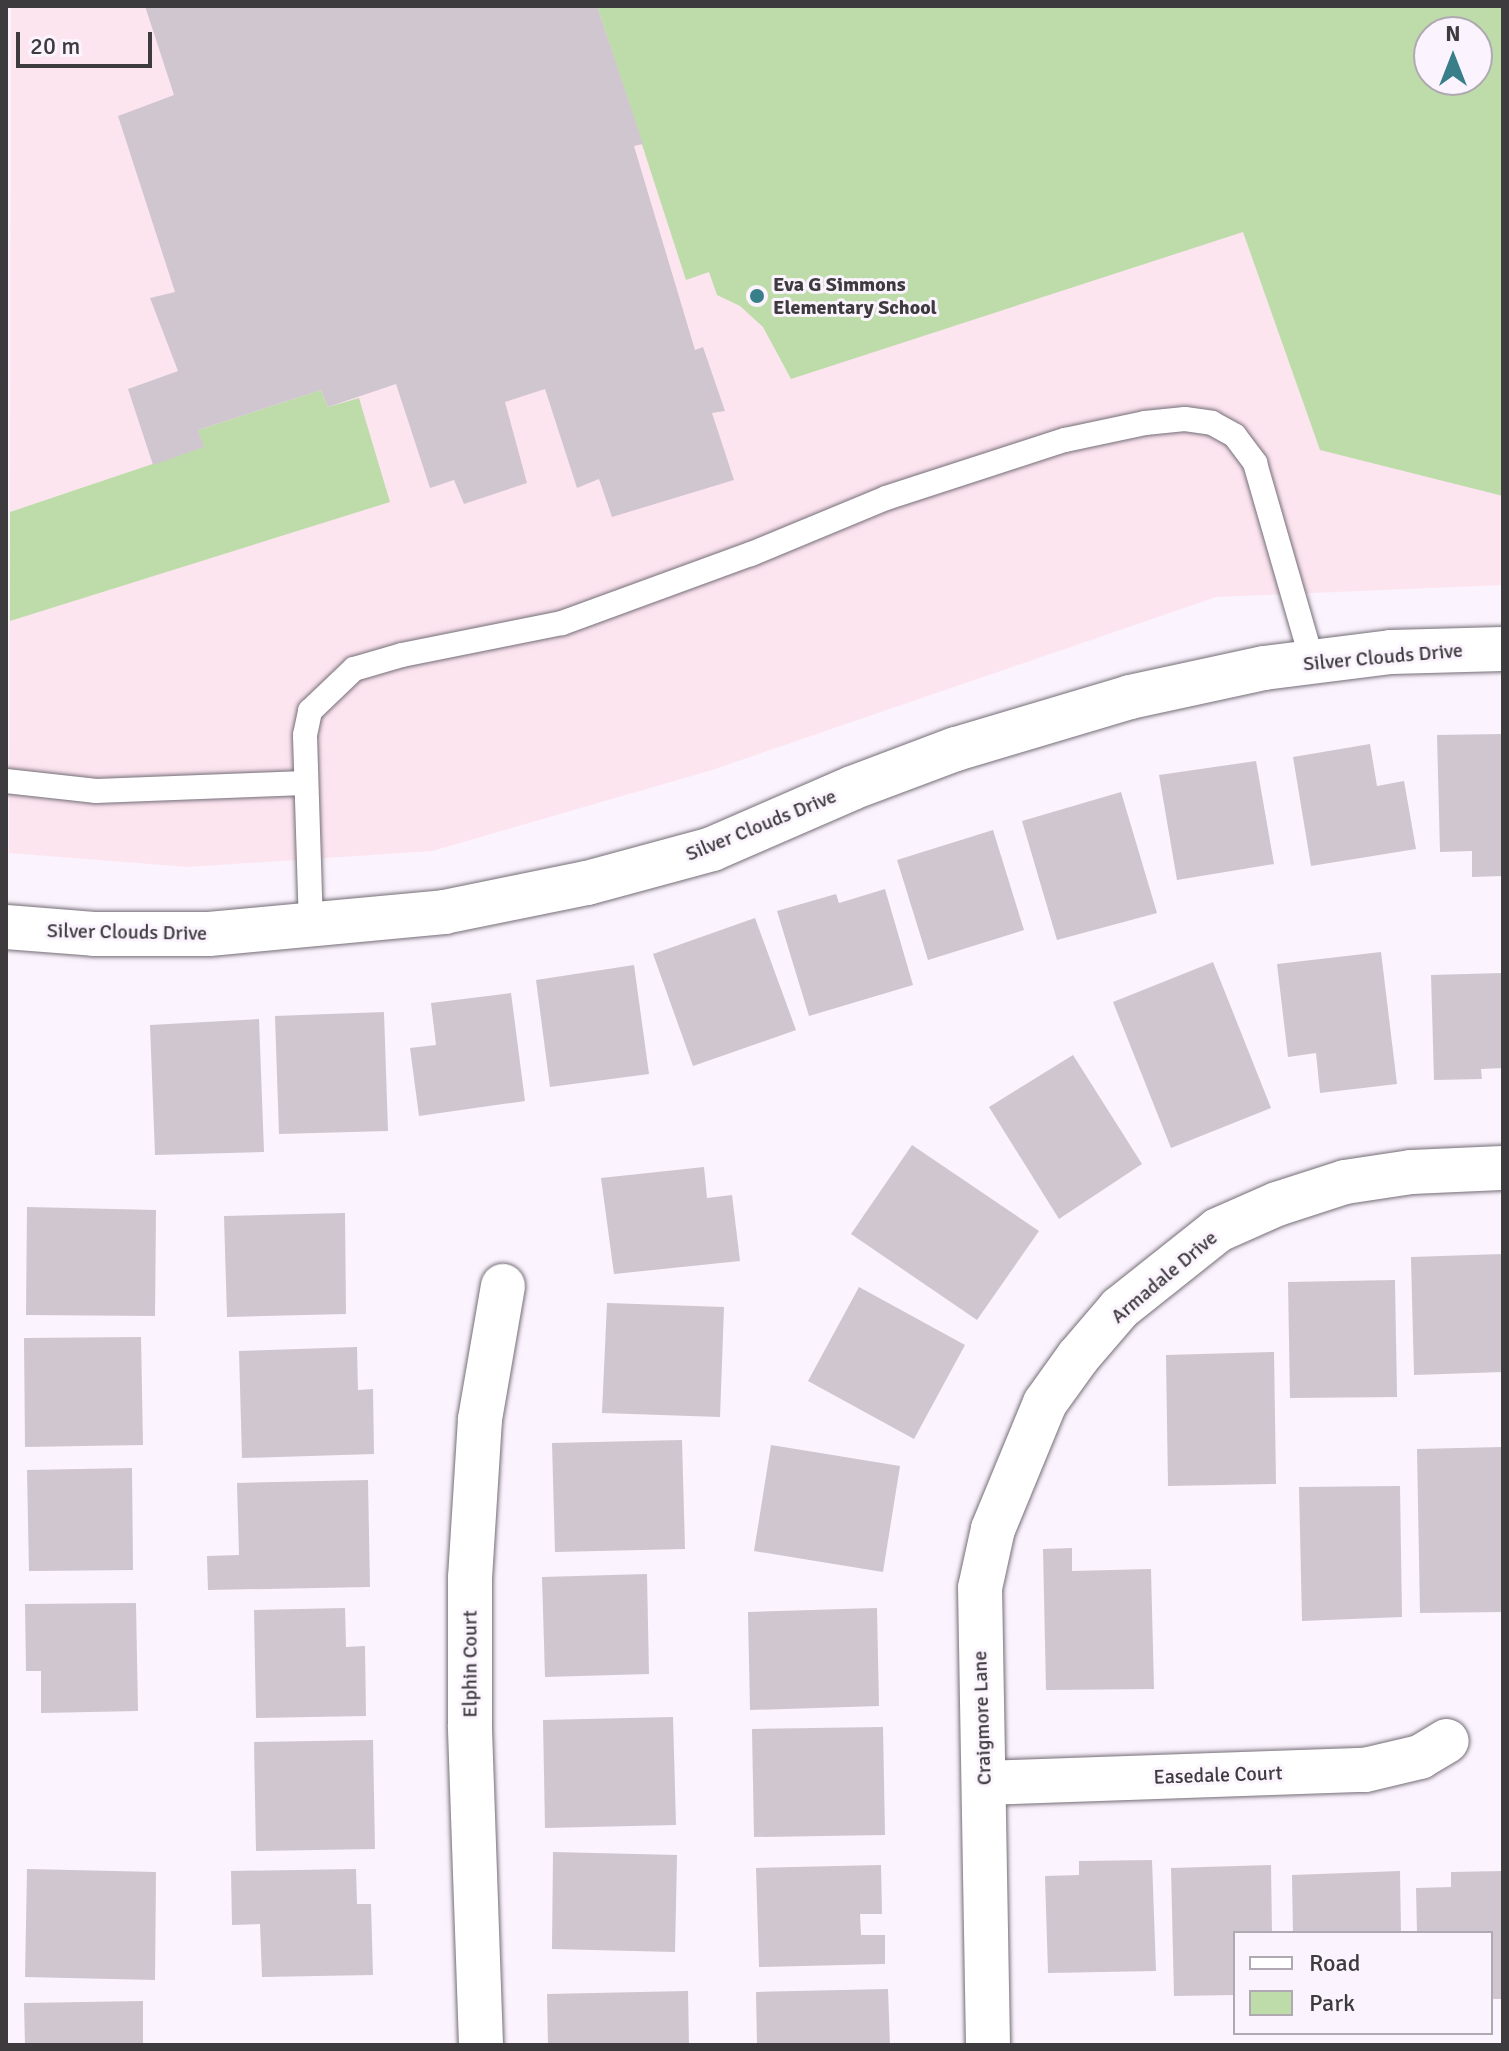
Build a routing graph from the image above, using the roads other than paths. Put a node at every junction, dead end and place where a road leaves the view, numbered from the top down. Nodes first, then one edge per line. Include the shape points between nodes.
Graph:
1 (1503, 649) edge
2 (1312, 661) junction
3 (6, 781) edge
4 (305, 783) junction
5 (6, 927) edge
6 (311, 927) junction
7 (1503, 1168) edge
8 (503, 1286) dead end
9 (1045, 1403) joint
10 (1447, 1741) dead end
11 (984, 1783) junction
12 (481, 2045) edge
13 (988, 2045) edge

1 - 2 street, Silver Clouds Drive via 1391,652
2 - 4 lane via 1255,463 1235,436 1212,423 1145,423 1065,440 886,498 589,615 354,669 310,711
2 - 6 street, Silver Clouds Drive via 1130,697 1025,726 852,788 712,849 587,883 444,912
3 - 4 lane via 96,791
4 - 6 lane
5 - 6 street, Silver Clouds Drive via 94,934
7 - 9 street, Armadale Drive via 1411,1172 1345,1182 1218,1230 1120,1308
8 - 12 street, Elphin Court via 480,1419 470,1578
9 - 11 street, Craigmore Lane via 993,1529 980,1588
10 - 11 street, Easedale Court via 1420,1757 1365,1770
11 - 13 street, Craigmore Lane

